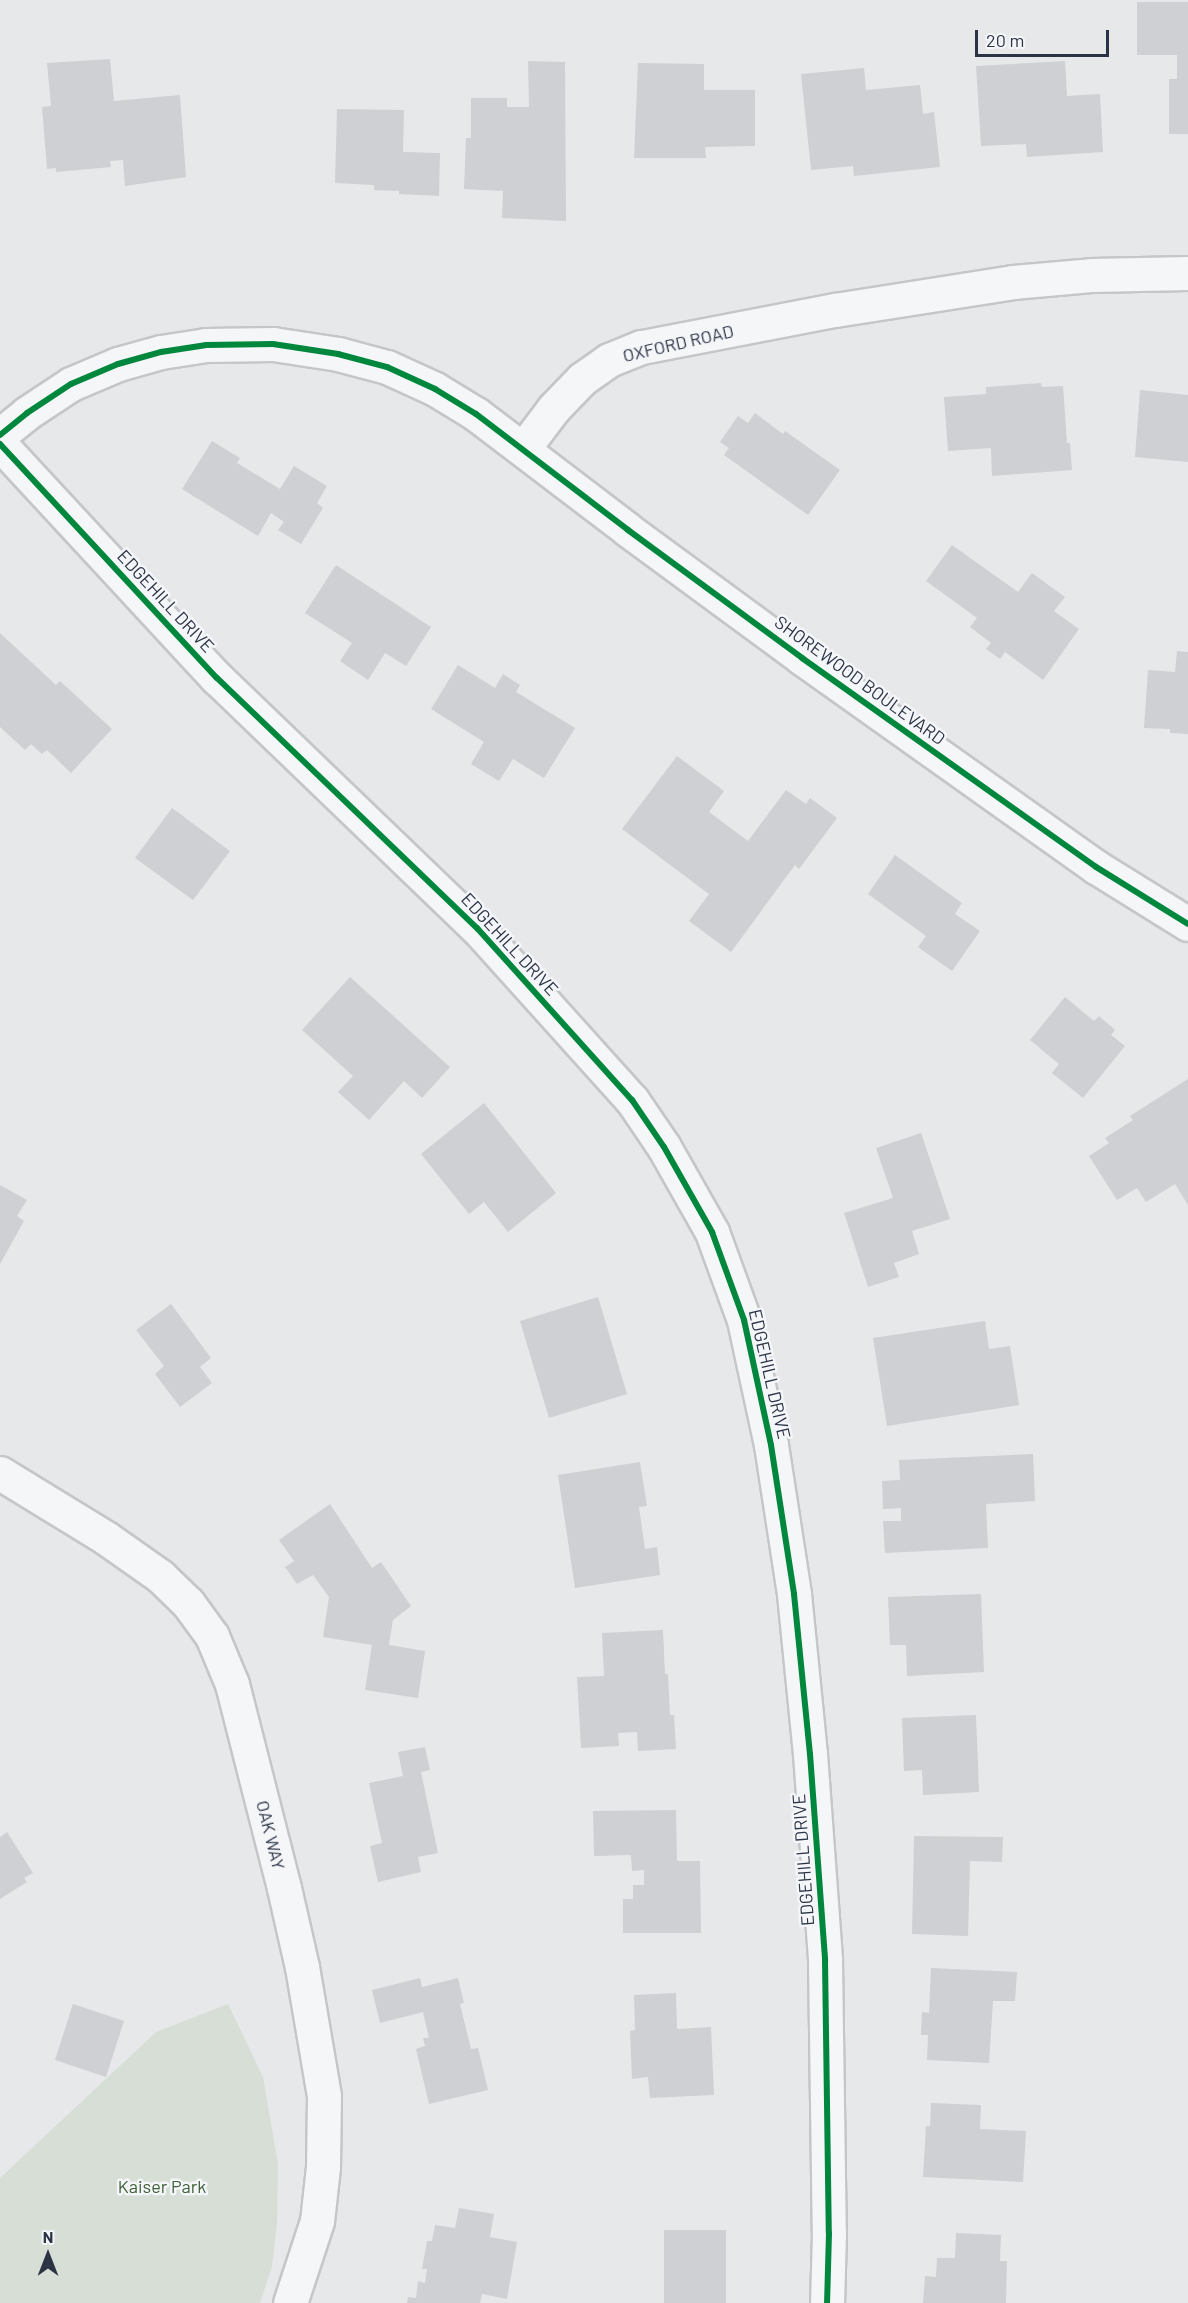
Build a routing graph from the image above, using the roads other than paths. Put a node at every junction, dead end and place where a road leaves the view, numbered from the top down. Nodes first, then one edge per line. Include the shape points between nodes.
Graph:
1 (1188, 273) edge
2 (0, 435) edge
3 (0, 444) edge
4 (524, 449) junction
5 (1188, 924) edge
6 (0, 1473) edge
7 (290, 2303) edge
8 (827, 2303) edge

1 - 4 street, OXFORD ROAD via 1013,282 835,310 642,347 609,360 576,384
2 - 4 street via 57,392 118,364 185,348 262,344 315,350 387,367 462,405
3 - 8 street, EDGEHILL DRIVE via 217,678 492,945 632,1100 664,1147 712,1232 744,1320 771,1445 794,1594 825,1960
4 - 5 street, SHOREWOOD BOULEVARD via 802,658 1096,867
6 - 7 street, OAK WAY via 128,1552 172,1587 212,1636 232,1684 284,1888 324,2096 323,2168 317,2221

